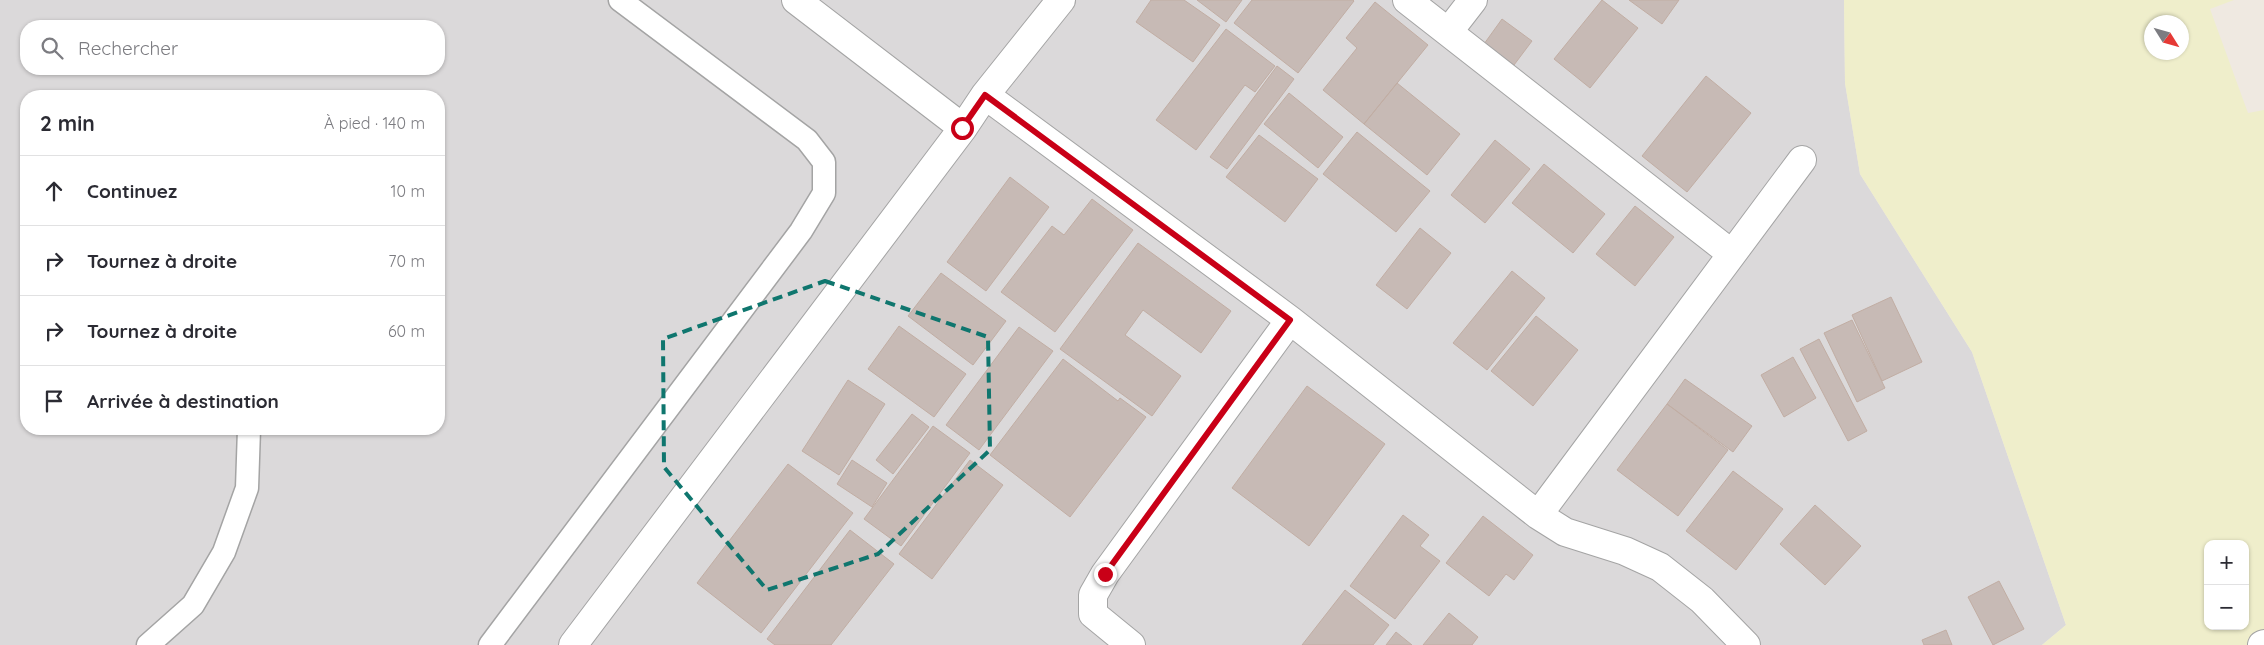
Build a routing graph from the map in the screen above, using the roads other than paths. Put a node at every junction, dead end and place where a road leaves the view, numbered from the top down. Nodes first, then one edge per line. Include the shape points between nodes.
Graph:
1 (620, 0) edge
2 (796, 0) edge
3 (1061, 0) edge
4 (1407, 0) edge
5 (1473, 0) edge
6 (1449, 32) junction
7 (985, 95) junction
8 (962, 128) junction
9 (1802, 160) dead end
10 (1732, 254) junction
11 (1290, 320) junction
12 (249, 435) edge
13 (1538, 515) junction
14 (148, 645) edge
15 (490, 645) edge
16 (573, 645) edge
17 (1131, 645) edge
18 (1746, 645) edge

1 - 15 lane via 807,140 824,162 824,193 801,231
2 - 8 street
3 - 7 street
4 - 6 street
5 - 6 street
6 - 10 street
7 - 8 street
7 - 11 street
8 - 16 street
9 - 10 street
10 - 13 street
11 - 13 street
11 - 17 street via 1093,595 1093,614
12 - 14 lane via 247,488 224,552 193,604
13 - 18 street via 1565,532 1625,551 1660,567 1702,600

